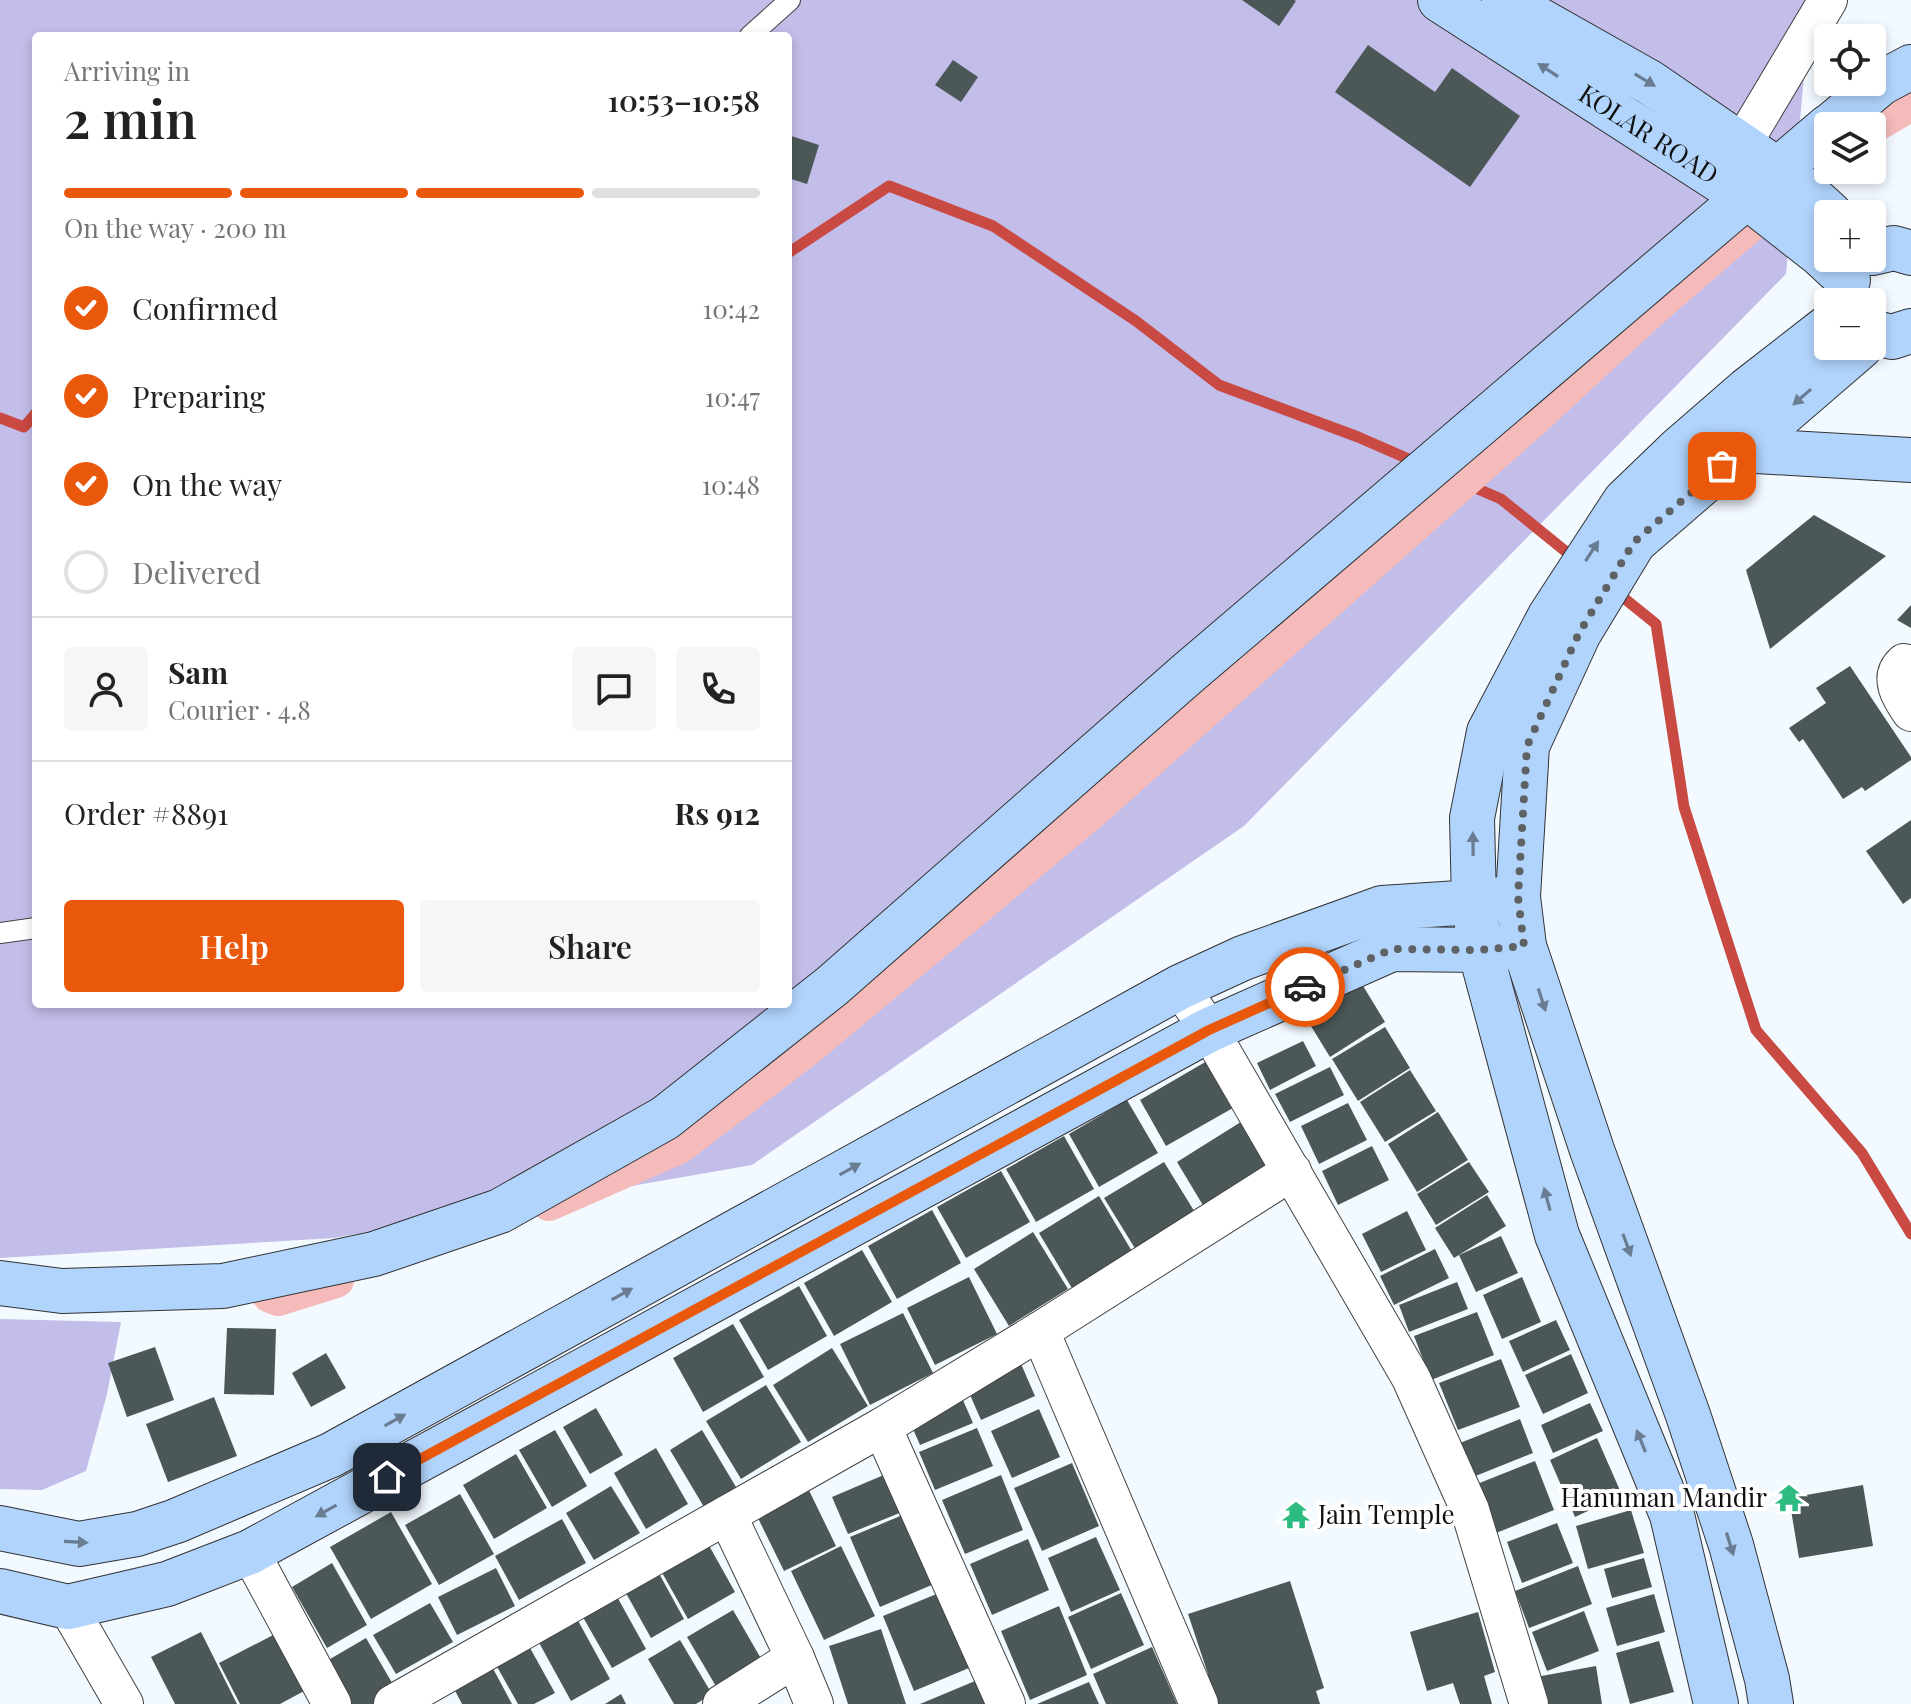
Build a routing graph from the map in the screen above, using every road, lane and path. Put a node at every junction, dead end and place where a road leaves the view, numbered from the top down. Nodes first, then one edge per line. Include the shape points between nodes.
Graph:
1 (790, 0) edge
2 (1440, 0) edge
3 (1504, 0) edge
4 (1828, 0) edge
5 (754, 32) edge
6 (1911, 67) edge
7 (1847, 112) edge
8 (1814, 142) edge
9 (1741, 146) junction
10 (1768, 188) junction
11 (1867, 288) edge
12 (1814, 338) edge
13 (1815, 360) edge
14 (1740, 450) junction
15 (1911, 460) edge
16 (1692, 465) junction
17 (1564, 625) junction
18 (1911, 665) edge
19 (1911, 712) edge
20 (1518, 897) junction
21 (1474, 902) junction
22 (32, 929) edge
23 (0, 933) edge
24 (1524, 946) junction
25 (1480, 950) junction
26 (1180, 987) junction
27 (1209, 1030) junction
28 (1292, 1171) junction
29 (0, 1283) edge
30 (1040, 1331) junction
31 (882, 1427) junction
32 (727, 1515) junction
33 (0, 1528) edge
34 (250, 1552) junction
35 (0, 1591) edge
36 (68, 1607) junction
37 (795, 1658) junction
38 (124, 1704) edge
39 (332, 1704) edge
40 (393, 1704) edge
41 (722, 1704) edge
42 (814, 1704) edge
43 (1006, 1704) edge
44 (1199, 1704) edge
45 (1529, 1704) edge
46 (1716, 1704) edge
47 (1771, 1704) edge

1 - 5 lane
10 -> 2 street, KOLAR ROAD
3 -> 9 street, KOLAR ROAD via 1649,82
4 - 9 street
6 - 7 street via 1881,83
8 - 10 street
9 - 10 street, KOLAR ROAD
10 - 11 street, KOLAR ROAD
10 - 29 street via 1198,664 832,986 665,1118 500,1211 374,1254 223,1286 62,1291
12 - 16 street via 1747,390
13 -> 14 street
14 - 15 street
14 - 16 street
16 - 17 street
17 - 20 street via 1527,746
21 -> 17 street via 1472,818 1489,732
18 - 19 street via 1904,663 1895,677
20 - 21 street
20 - 24 street
21 - 25 street
21 - 26 street via 1382,908 1243,958
22 - 23 lane
24 - 25 street
24 -> 47 street via 1731,1545
25 - 27 street via 1392,949
46 -> 25 street via 1672,1515 1557,1235
26 - 27 street
33 -> 26 street via 79,1544 137,1534 331,1455
27 - 28 street
27 -> 34 street
28 - 30 street
28 - 45 street via 1411,1378 1470,1510
30 - 31 street
30 - 44 street
31 - 32 street
31 - 43 street
32 - 37 street
32 - 40 street
34 - 36 street via 167,1584
34 - 39 street
35 - 36 street
36 - 38 street
37 - 41 street
37 - 42 street

